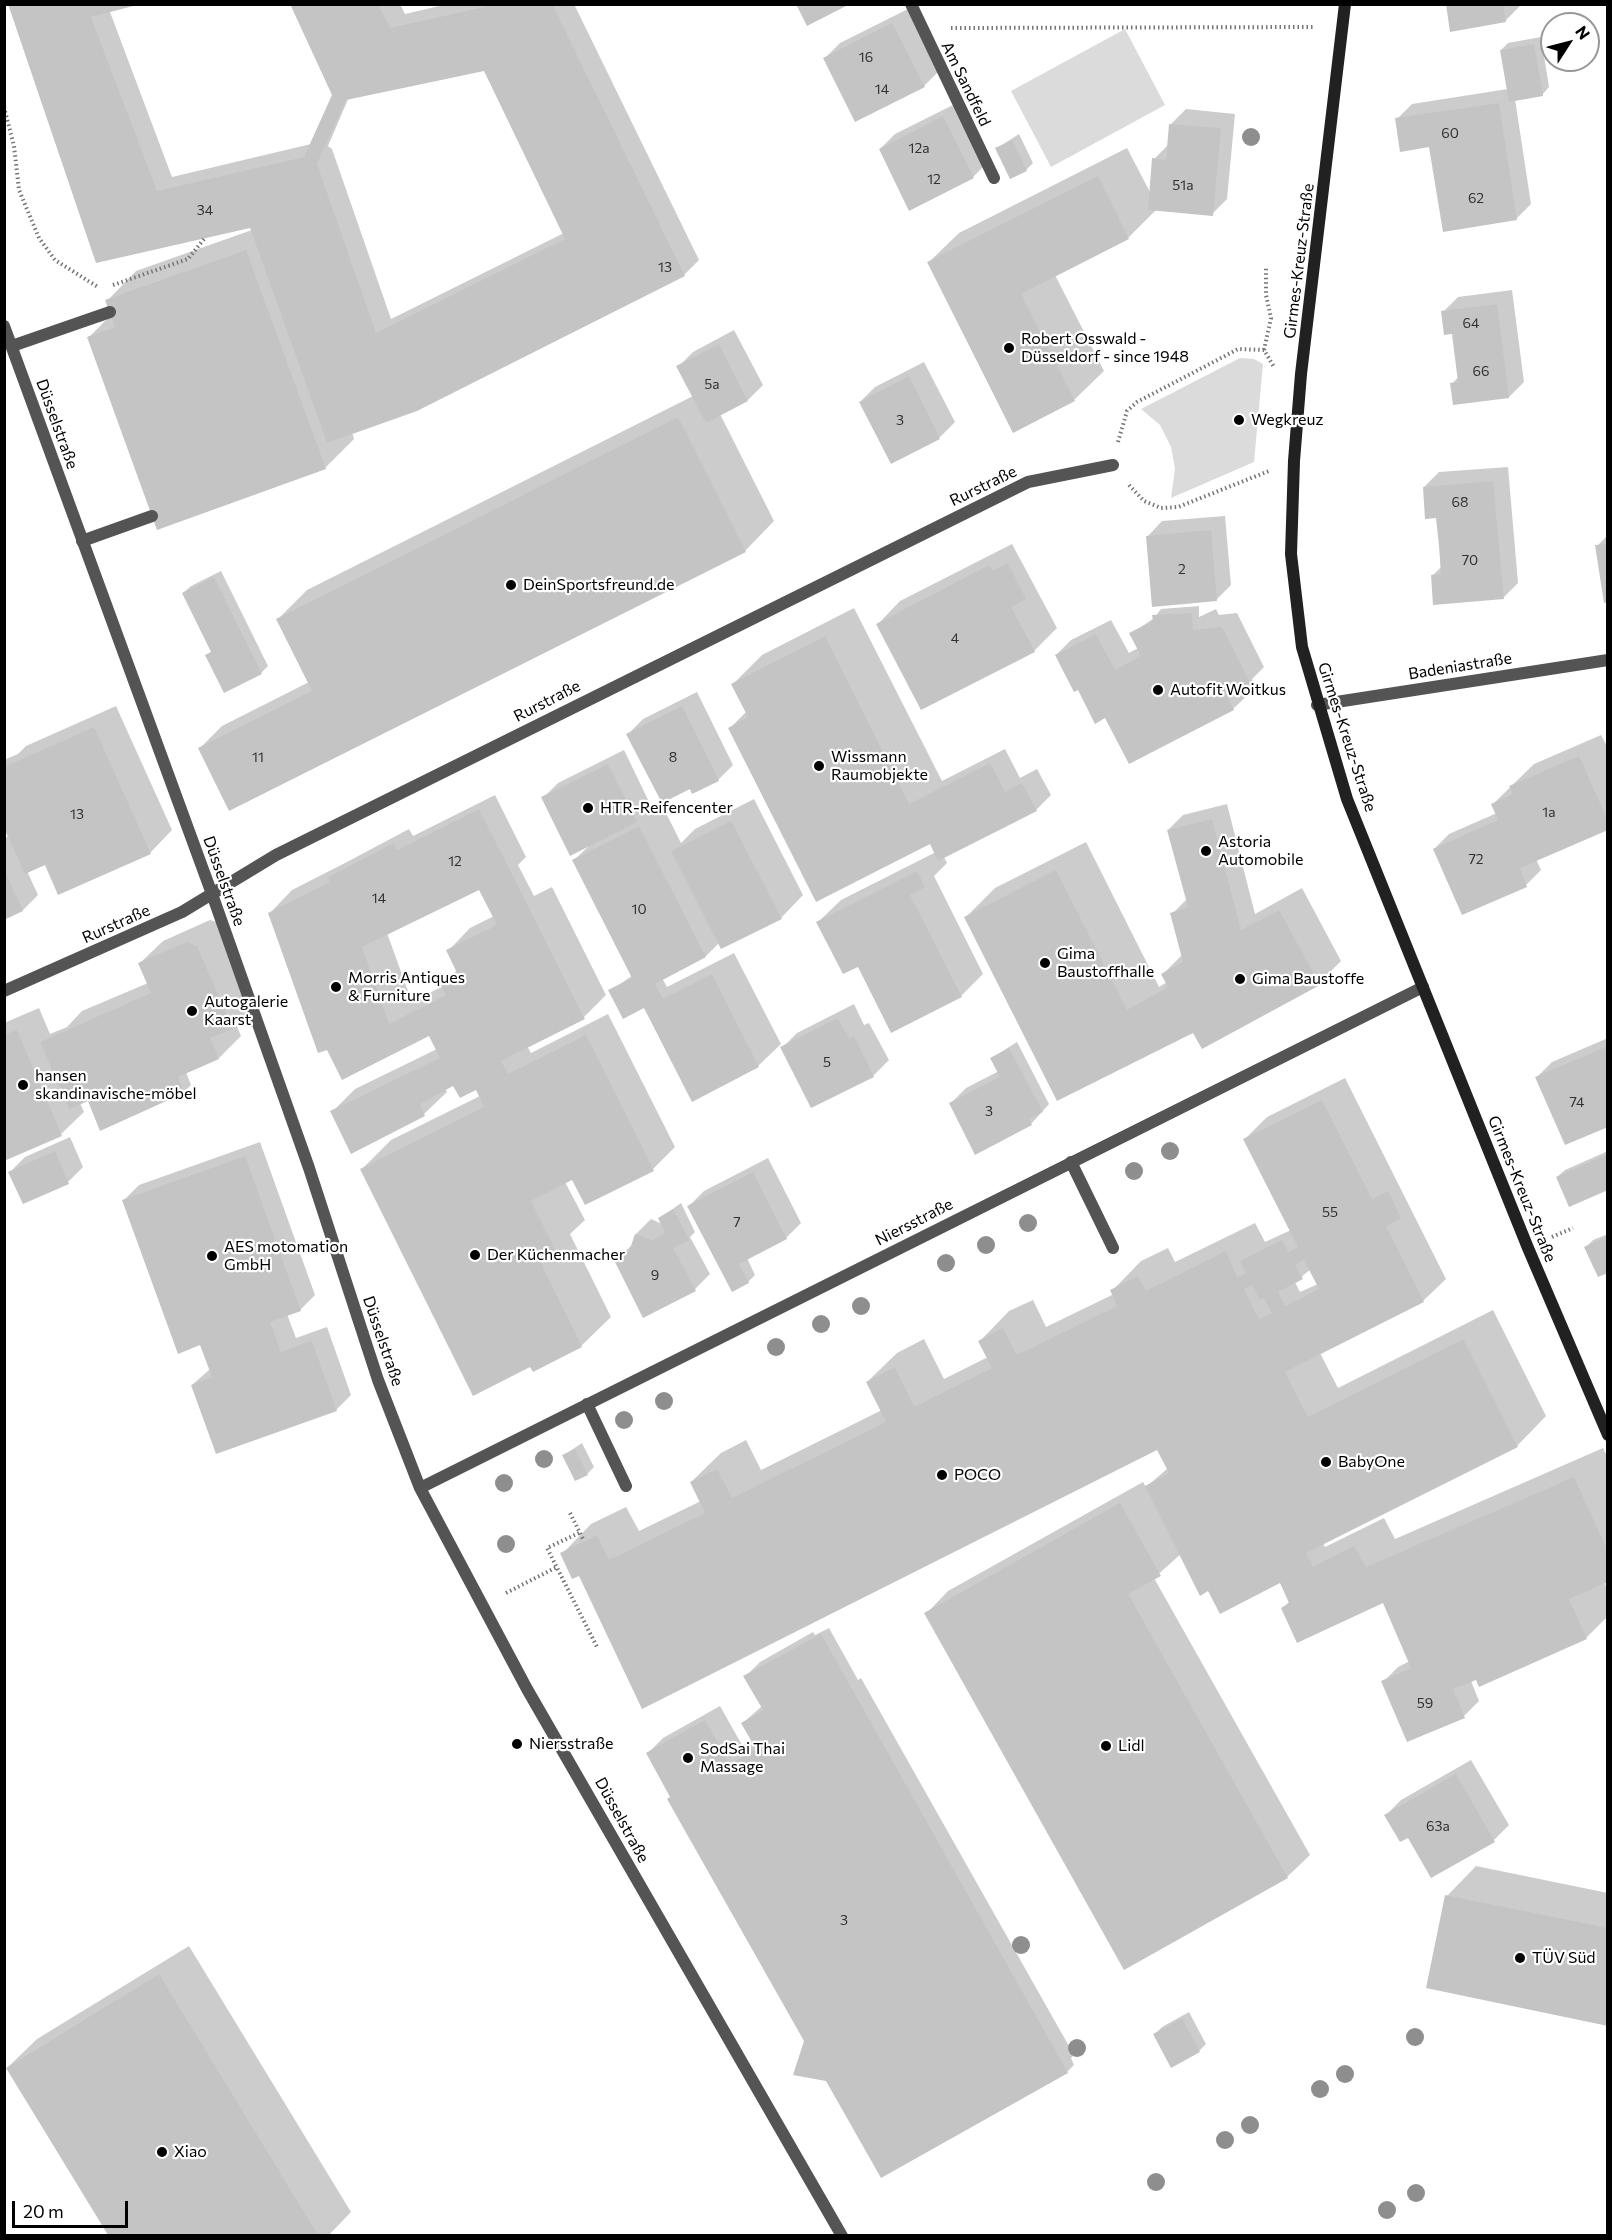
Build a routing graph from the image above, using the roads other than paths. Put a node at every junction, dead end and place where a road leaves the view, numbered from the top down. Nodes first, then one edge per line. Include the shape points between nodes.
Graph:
1 (911, 4) edge
2 (1345, 4) edge
3 (994, 178) dead end
4 (110, 312) dead end
5 (4, 327) edge
6 (12, 346) junction
7 (1113, 465) road end
8 (152, 516) dead end
9 (82, 541) junction
10 (1608, 660) edge
11 (1317, 705) junction
12 (212, 894) junction
13 (1423, 987) junction
14 (4, 991) edge
15 (1071, 1162) junction
16 (1113, 1248) dead end
17 (587, 1404) junction
18 (1608, 1435) edge
19 (626, 1486) dead end
20 (420, 1488) junction
21 (842, 2235) edge

1 - 3 street, Am Sandfeld
2 - 11 street, Girmes-Kreuz-Straße via 1294,461 1293,591
4 - 6 street
5 - 6 street, Düsselstraße
6 - 9 street, Düsselstraße
7 - 12 street, Rurstraße via 1028,482 276,855
8 - 9 street
9 - 12 street, Düsselstraße
10 - 11 street, Badeniastraße
11 - 13 street, Girmes-Kreuz-Straße via 1347,800
12 - 14 street, Rurstraße via 138,933
12 - 20 street, Düsselstraße via 309,1168 378,1380
13 - 15 street, Niersstraße
13 - 18 street, Girmes-Kreuz-Straße
15 - 16 street
15 - 17 street, Niersstraße
17 - 19 street
17 - 20 street, Niersstraße
20 - 21 street, Düsselstraße via 481,1606

